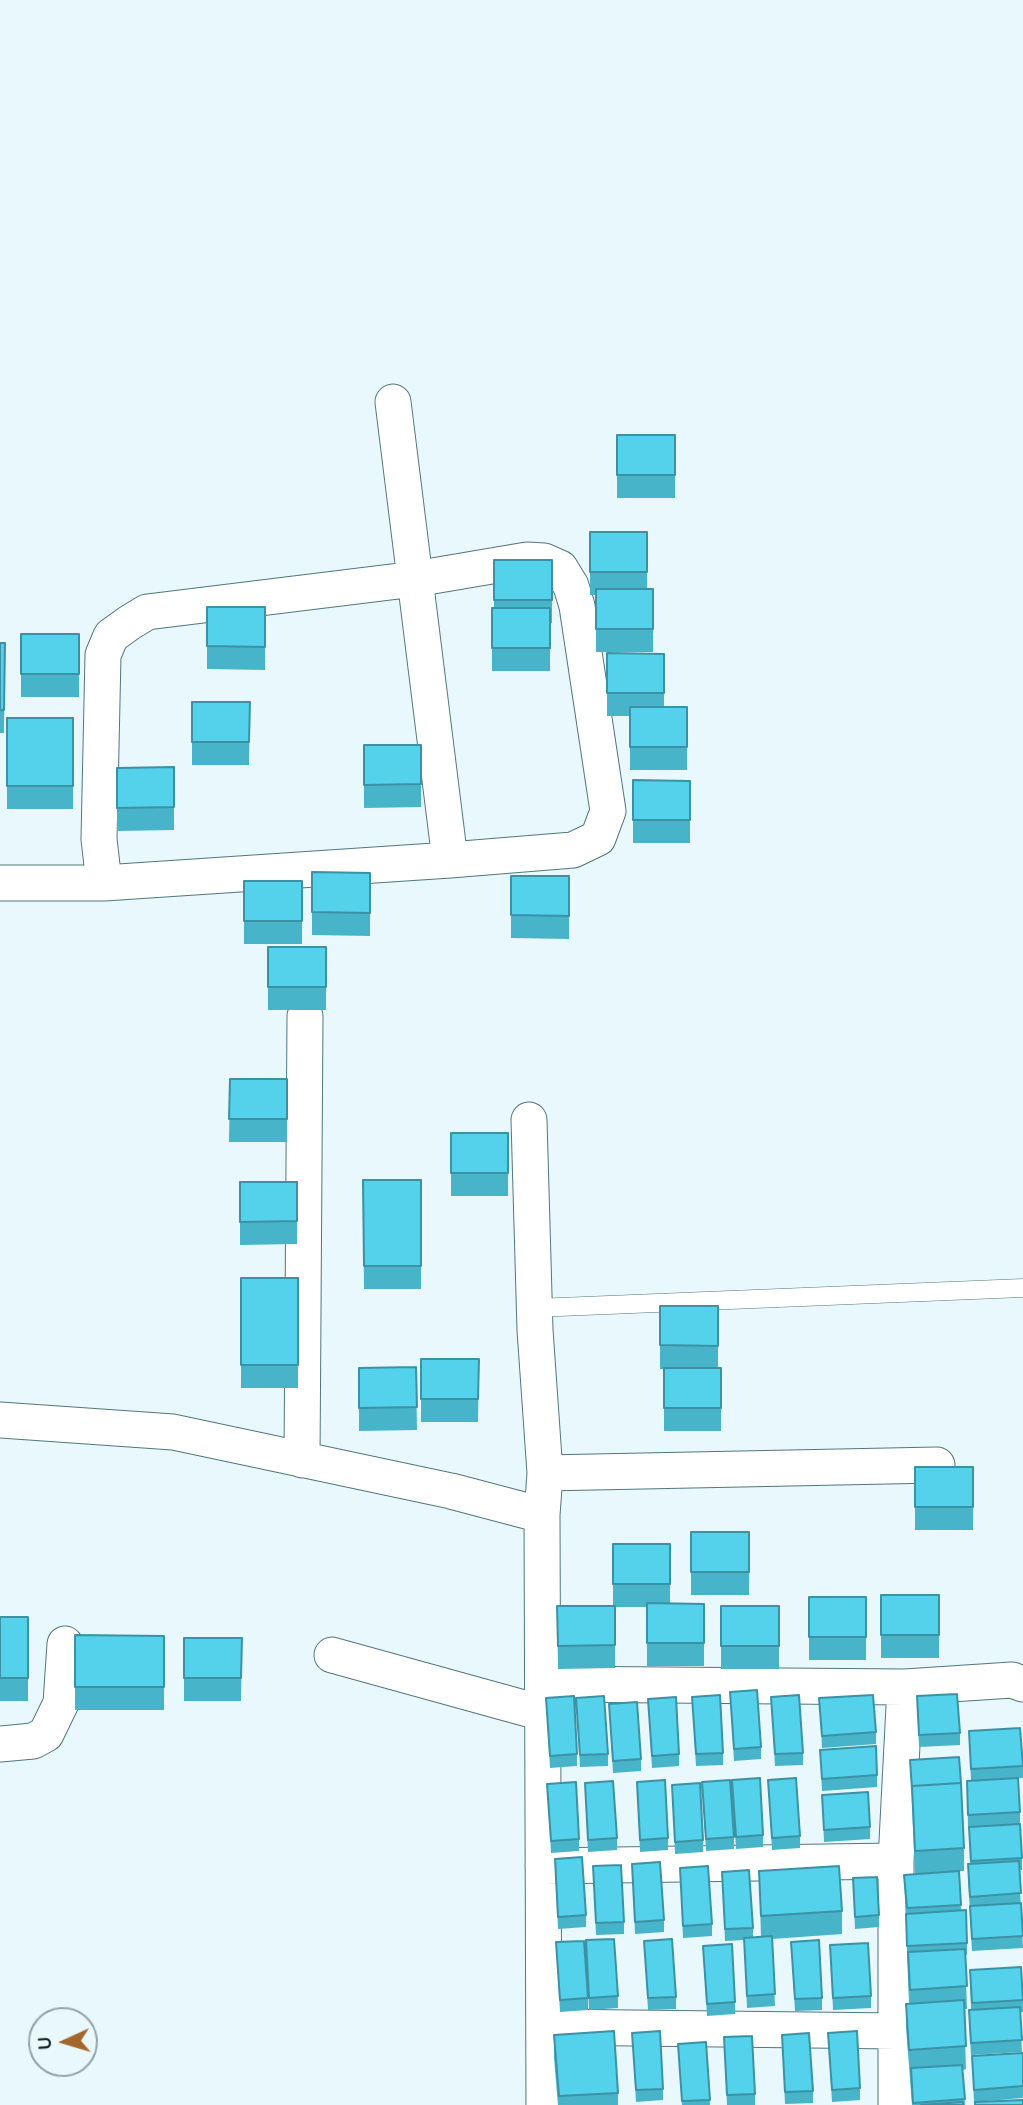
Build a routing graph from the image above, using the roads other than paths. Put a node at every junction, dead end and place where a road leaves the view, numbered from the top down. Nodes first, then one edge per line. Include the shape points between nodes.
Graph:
1 (393, 402) dead end
2 (415, 579) junction
3 (450, 860) junction
4 (0, 883) edge
5 (104, 883) junction
6 (305, 1016) dead end
7 (529, 1120) dead end
8 (1023, 1289) edge
9 (535, 1308) junction
10 (0, 1420) edge
11 (302, 1461) junction
12 (937, 1465) edge
13 (545, 1473) junction
14 (542, 1515) junction
15 (65, 1644) dead end
16 (332, 1656) dead end
17 (1023, 1684) edge
18 (905, 1687) junction
19 (543, 1699) junction
20 (0, 1744) edge
21 (896, 1861) junction
22 (543, 1866) junction
23 (544, 2027) junction
24 (897, 2031) junction
25 (544, 2105) edge
26 (896, 2105) edge

1 - 2 street
2 - 3 street
2 - 3 street via 527,560 560,568 578,606 608,811 598,838 573,850
2 - 5 street via 148,612 111,636 103,655 99,839
3 - 5 street
4 - 5 street
6 - 11 street
7 - 9 street
8 - 9 lane
9 - 13 street
10 - 11 street via 173,1433
11 - 14 street
12 - 13 street
13 - 14 street
14 - 19 street
15 - 20 street via 61,1703 46,1734 33,1741
16 - 19 street
17 - 18 street via 1012,1680
18 - 19 street
18 - 21 street
19 - 22 street
21 - 22 street
21 - 24 street
22 - 23 street
23 - 24 street
23 - 25 street
24 - 26 street

